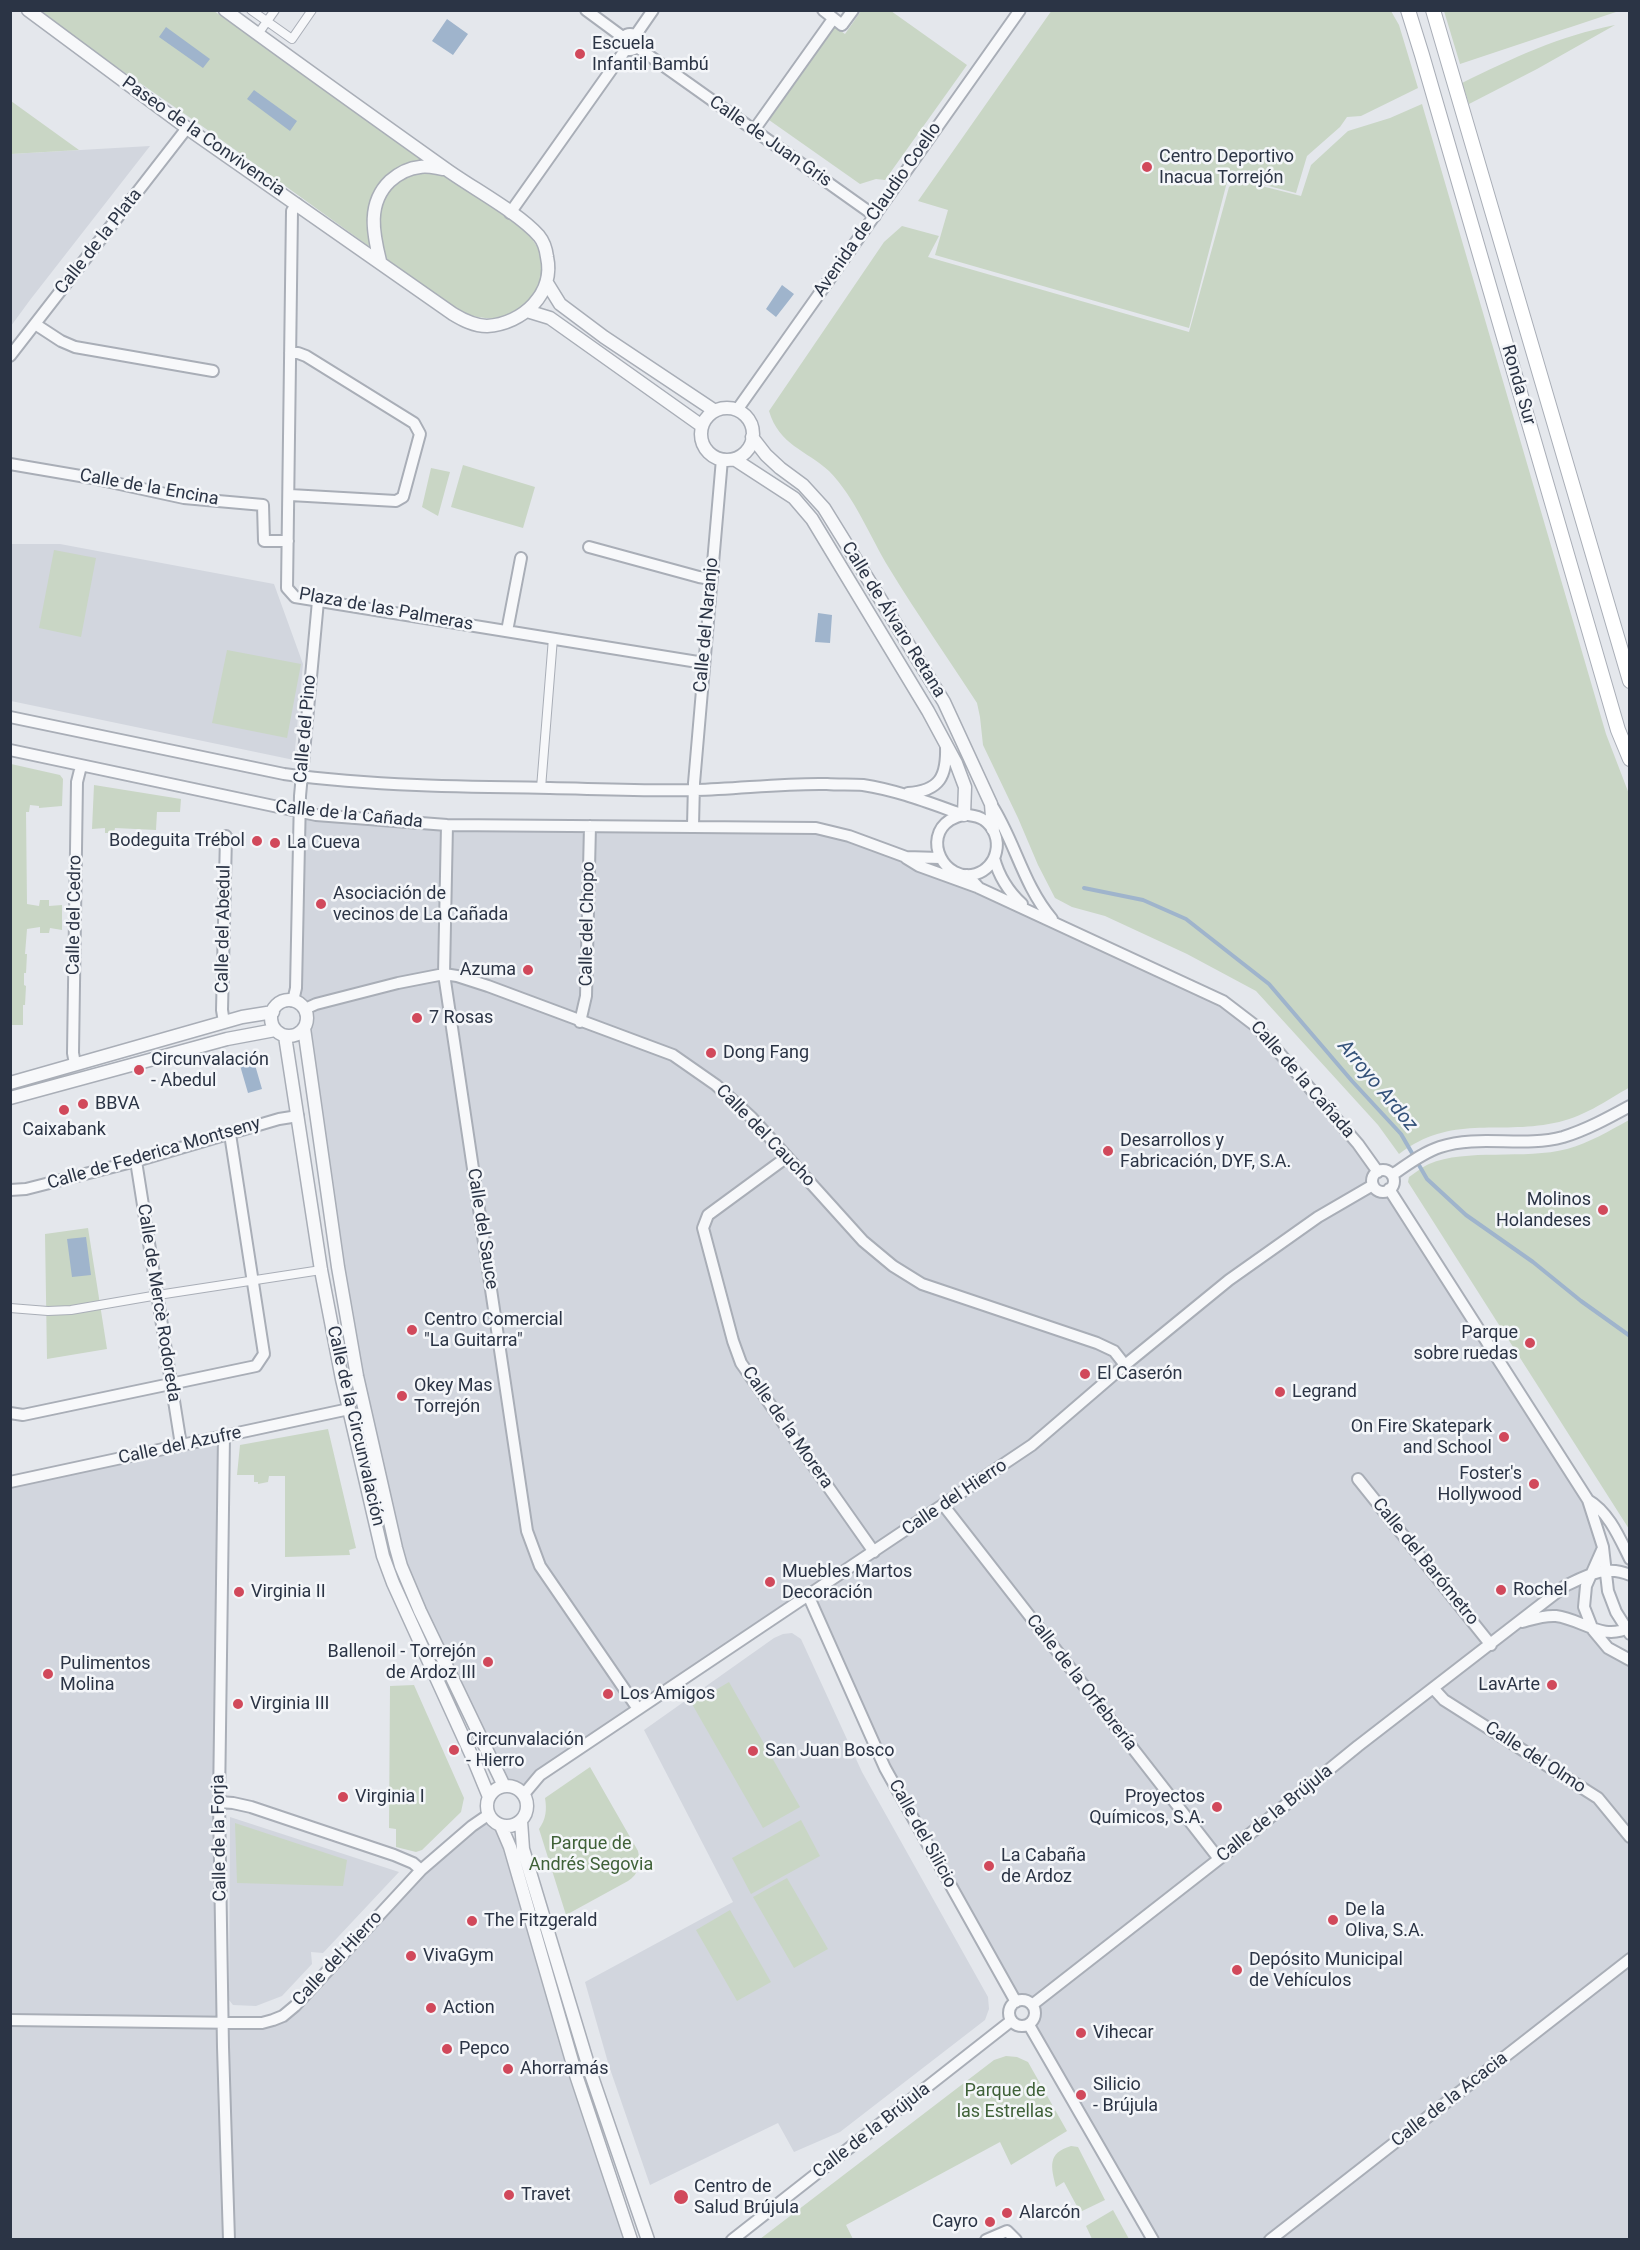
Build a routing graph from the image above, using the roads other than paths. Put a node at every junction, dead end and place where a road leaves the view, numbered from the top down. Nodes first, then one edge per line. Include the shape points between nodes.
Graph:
1 (28, 10) edge
2 (225, 10) edge
3 (251, 10) edge
4 (274, 10) edge
5 (312, 10) edge
6 (586, 10) edge
7 (653, 10) edge
8 (823, 10) edge
9 (853, 10) edge
10 (1020, 10) edge
11 (1408, 10) edge
12 (1433, 10) edge
13 (833, 19) junction
14 (267, 22) junction
15 (258, 34) junction
16 (631, 42) junction
17 (188, 128) junction
18 (753, 130) junction
19 (445, 169) junction
20 (297, 204) junction
21 (510, 213) junction
22 (874, 216) junction
23 (380, 261) junction
24 (547, 283) junction
25 (527, 311) junction
26 (35, 324) junction
27 (290, 353) junction
28 (10, 356) edge
29 (213, 371) dead end
30 (737, 410) junction
31 (715, 411) junction
32 (702, 426) junction
33 (752, 437) junction
34 (728, 459) junction
35 (10, 464) edge
36 (290, 495) junction
37 (288, 541) junction
38 (589, 547) dead end
39 (521, 558) dead end
40 (711, 579) junction
41 (318, 601) junction
42 (507, 631) junction
43 (553, 638) junction
44 (704, 663) junction
45 (1629, 681) edge
46 (10, 717) edge
47 (946, 746) junction
48 (10, 750) edge
49 (1629, 759) edge
50 (81, 766) junction
51 (302, 776) junction
52 (541, 788) junction
53 (693, 790) junction
54 (903, 794) junction
55 (991, 804) junction
56 (299, 813) junction
57 (963, 815) junction
58 (447, 825) junction
59 (590, 826) junction
60 (693, 826) junction
61 (993, 829) junction
62 (226, 836) dead end
63 (906, 857) junction
64 (940, 858) junction
65 (994, 858) junction
66 (967, 875) junction
67 (979, 888) junction
68 (1029, 910) junction
69 (1054, 922) junction
70 (444, 974) junction
71 (293, 1001) junction
72 (305, 1010) junction
73 (273, 1012) junction
74 (224, 1022) junction
75 (580, 1022) junction
76 (304, 1028) junction
77 (280, 1033) junction
78 (75, 1064) junction
79 (10, 1083) edge
80 (10, 1098) edge
81 (1629, 1106) edge
82 (298, 1116) junction
83 (230, 1134) junction
84 (787, 1157) junction
85 (136, 1161) junction
86 (1378, 1172) junction
87 (1392, 1175) junction
88 (1373, 1185) junction
89 (1389, 1189) junction
90 (10, 1190) edge
91 (321, 1270) junction
92 (252, 1280) junction
93 (158, 1294) junction
94 (10, 1308) edge
95 (1125, 1365) junction
96 (171, 1384) junction
97 (349, 1409) junction
98 (10, 1413) edge
99 (224, 1436) junction
100 (181, 1445) junction
101 (1358, 1479) dead end
102 (10, 1482) edge
103 (1588, 1500) junction
104 (944, 1506) junction
105 (1603, 1547) junction
106 (874, 1552) junction
107 (1629, 1560) edge
108 (1604, 1570) junction
109 (1591, 1574) junction
110 (1629, 1575) edge
111 (808, 1595) junction
112 (1519, 1623) junction
113 (1593, 1630) junction
114 (1628, 1630) edge
115 (1491, 1646) junction
116 (1629, 1660) edge
117 (1433, 1688) junction
118 (638, 1709) junction
119 (504, 1786) junction
120 (524, 1794) junction
121 (489, 1797) junction
122 (219, 1802) junction
123 (488, 1815) junction
124 (521, 1821) junction
125 (501, 1826) junction
126 (1629, 1837) edge
127 (1219, 1859) junction
128 (421, 1870) junction
129 (1629, 1959) edge
130 (1016, 2002) junction
131 (1032, 2005) junction
132 (10, 2020) edge
133 (1011, 2020) junction
134 (223, 2023) junction
135 (1029, 2025) junction
136 (229, 2240) edge
137 (631, 2240) edge
138 (648, 2240) edge
139 (732, 2240) edge
140 (986, 2240) edge
141 (1016, 2240) edge
142 (1153, 2240) edge
143 (1270, 2240) edge

1 - 17 street, Paseo de la Convivencia
2 - 15 street
3 - 14 street
4 - 14 street
5 - 14 street via 292,39
6 - 16 street, Calle de Juan Gris
7 - 16 street
8 - 13 street
9 - 13 street via 842,25
10 - 22 street, Avenida de Claudio Coello
11 - 49 main road, Ronda Sur
12 - 45 main road, Ronda Sur
13 - 18 street
14 - 15 street
15 - 19 street
16 - 18 street, Calle de Juan Gris
16 - 21 street
17 - 20 street, Paseo de la Convivencia
17 - 26 street, Calle de la Plata
18 - 22 street, Calle de Juan Gris
19 - 21 street
19 - 23 street via 420,166 398,174 382,189 373,211
20 - 23 street, Paseo de la Convivencia
20 - 27 street, Plaza de las Palmeras via 292,211
21 - 24 street via 543,243 549,267
22 - 30 street, Avenida de Claudio Coello
23 - 25 street, Paseo de la Convivencia via 469,323 486,326 506,322
24 - 25 street, Paseo de la Convivencia
24 - 31 street via 560,304
25 - 32 street via 550,318
26 - 28 street, Calle de la Plata
26 - 29 street via 75,347
27 - 36 street, Plaza de las Palmeras
27 - 36 street via 306,356 414,423 420,435 403,497 396,501
30 - 31 street
30 - 33 street via 752,426
31 - 32 street
32 - 34 street via 702,442 708,451
33 - 34 street via 743,454
33 - 55 street, Calle de Álvaro Retana via 824,508 944,702
34 - 40 street, Calle del Naranjo
34 - 47 street, Calle de Álvaro Retana via 794,498 812,519
35 - 37 street, Calle de la Encina via 184,498 263,505 264,541
36 - 37 street, Plaza de las Palmeras
37 - 41 street, Plaza de las Palmeras via 287,588 295,597
38 - 40 street
39 - 42 street
40 - 44 street, Calle del Naranjo
41 - 42 street, Plaza de las Palmeras
41 - 51 street, Calle del Pino
42 - 43 street, Plaza de las Palmeras
43 - 44 street, Plaza de las Palmeras
43 - 52 street
44 - 53 street, Calle del Naranjo
46 - 51 street, Calle de la Cañada
47 - 54 street via 944,775 937,784 924,792
47 - 57 street, Calle de Álvaro Retana via 965,787
48 - 50 street, Calle de la Cañada
50 - 56 street, Calle de la Cañada
50 - 78 street, Calle del Cedro via 77,782
51 - 52 street, Calle de la Cañada
51 - 56 street, Calle del Pino
52 - 53 street, Calle de la Cañada
53 - 54 street, Calle de la Cañada via 822,784 862,785
53 - 60 street
54 - 57 street, Calle de la Cañada
55 - 61 street, Calle de Álvaro Retana
55 - 69 street, Calle de la Cañada via 1032,892
56 - 58 street, Calle de la Cañada
56 - 71 street, Calle del Pino
57 - 61 street via 985,820
57 - 64 street via 949,820 939,832 936,846
58 - 59 street, Calle de la Cañada
58 - 70 street, Calle del Sauce
59 - 60 street, Calle de la Cañada
59 - 75 street, Calle del Chopo via 586,996
60 - 63 street, Calle de la Cañada via 816,828
61 - 65 street via 997,838
62 - 74 street, Calle del Abedul
63 - 64 street, Calle de la Cañada
63 - 67 street, Calle de la Cañada via 918,866
64 - 66 street via 948,869
65 - 66 street via 978,873
65 - 68 street, Calle de la Cañada via 1006,887
66 - 67 street, Calle de la Cañada
67 - 68 street, Calle de la Cañada
68 - 69 street, Calle de la Cañada
69 - 86 street, Calle de la Cañada via 1240,1012 1358,1144
70 - 72 street, Calle del Caucho via 398,982
70 - 75 street, Calle del Caucho via 488,986
70 - 118 street, Calle del Sauce via 527,1531 540,1566
71 - 72 street
71 - 73 street via 277,1005
72 - 76 street
73 - 74 street
73 - 77 street via 272,1022
74 - 78 street
75 - 84 street, Calle del Caucho via 673,1055 716,1085
76 - 77 street via 292,1036
76 - 119 street, Calle de la Circunvalación via 355,1365 396,1548 420,1611
77 - 80 street via 227,1039
77 - 82 street, Calle de la Circunvalación
78 - 79 street
81 - 87 street via 1562,1137 1440,1147
82 - 83 street, Calle de Federica Montseny
82 - 91 street, Calle de la Circunvalación
83 - 85 street, Calle de Federica Montseny
83 - 92 street
84 - 95 street, Calle del Caucho via 863,1241 922,1284 1097,1343 1114,1351
84 - 106 street, Calle de la Morera via 708,1215 704,1228 741,1364
85 - 90 street, Calle de Federica Montseny
85 - 93 street, Calle de Mercè Rodoreda
86 - 87 street via 1386,1170
86 - 88 street
87 - 89 street
88 - 89 street via 1380,1191
88 - 95 street, Calle del Hierro via 1318,1217 1229,1280
89 - 103 street
91 - 92 street
91 - 97 street, Calle de la Circunvalación
92 - 93 street
92 - 96 street via 264,1354 261,1361 256,1366
93 - 94 street via 71,1310
93 - 96 street, Calle de Mercè Rodoreda
95 - 104 street, Calle del Hierro via 1032,1445
96 - 98 street via 23,1415
96 - 100 street, Calle de Mercè Rodoreda
97 - 99 street, Calle del Azufre
97 - 121 street, Calle de la Circunvalación via 388,1570
99 - 100 street, Calle del Azufre
99 - 122 street, Calle de la Forja
100 - 102 street, Calle del Azufre
101 - 115 street, Calle del Barómetro
103 - 105 street
103 - 107 street via 1597,1505 1611,1525
104 - 106 street, Calle del Hierro
104 - 127 street, Calle de la Orfebrería
105 - 108 street
105 - 109 street
106 - 111 street, Calle del Hierro
108 - 109 street, Calle de la Brújula
108 - 110 street
108 - 114 street via 1616,1612
109 - 112 street, Calle de la Brújula via 1565,1587
109 - 113 street via 1583,1597
111 - 118 street, Calle del Hierro
111 - 130 street, Calle del Silicio via 885,1768
112 - 113 street, Calle de la Brújula via 1557,1616
112 - 115 street, Calle de la Brújula
113 - 114 street
113 - 116 street via 1608,1648
115 - 117 street, Calle de la Brújula
117 - 126 street, Calle del Olmo via 1444,1700 1598,1798
117 - 127 street, Calle de la Brújula
118 - 120 street, Calle del Hierro via 540,1775
119 - 120 street via 515,1787
119 - 121 street
120 - 124 street via 528,1809
121 - 123 street
122 - 128 street via 251,1807 393,1855
122 - 134 street, Calle de la Forja
123 - 125 street
123 - 128 street, Calle del Hierro
124 - 125 street
124 - 138 street via 524,1849 583,2049
125 - 137 street via 576,2075
127 - 131 street, Calle de la Brújula
128 - 134 street, Calle del Hierro via 283,2016 262,2023
129 - 143 street, Calle de la Acacia
130 - 131 street
130 - 133 street via 1009,2014
131 - 135 street via 1034,2019
132 - 134 street, Calle del Hierro
133 - 135 street via 1016,2025
133 - 139 street, Calle de la Brújula
134 - 136 street, Calle de la Forja
135 - 142 street
140 - 141 street via 1007,2231

